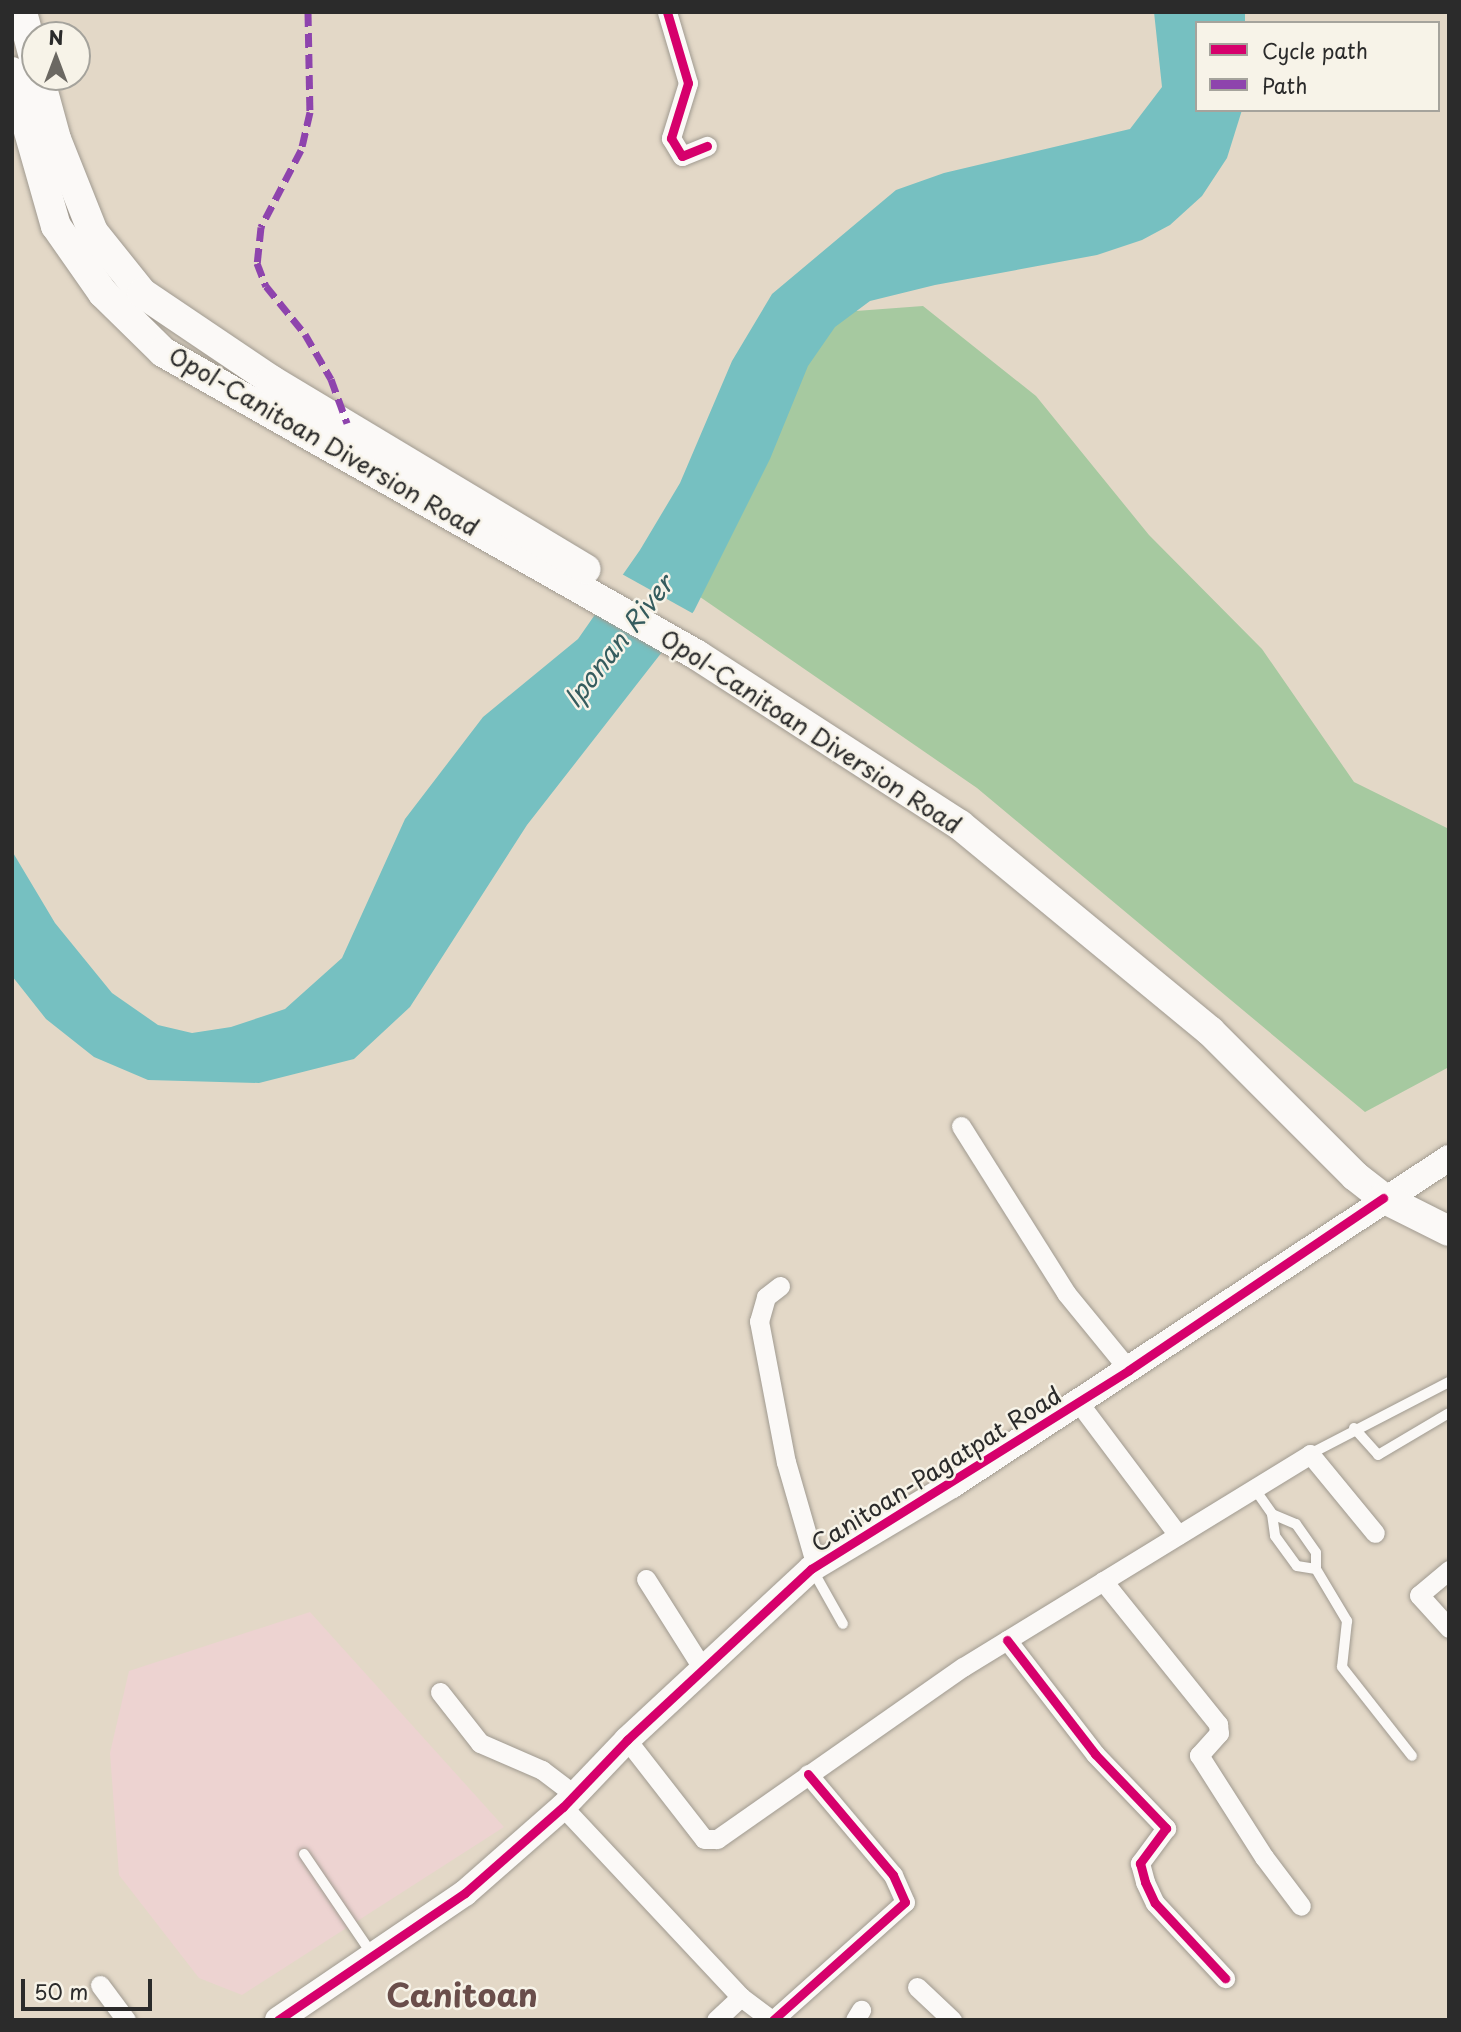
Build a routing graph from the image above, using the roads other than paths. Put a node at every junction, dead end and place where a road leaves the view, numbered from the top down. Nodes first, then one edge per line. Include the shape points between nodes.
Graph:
1 (667, 12) edge
2 (12, 72) edge
3 (43, 91) edge
4 (707, 146) dead end
5 (596, 586) junction
6 (664, 636) junction
7 (961, 1126) dead end
8 (1449, 1158) edge
9 (1390, 1193) junction
10 (1449, 1231) edge
11 (780, 1286) dead end
12 (1129, 1370) junction
13 (1449, 1382) edge
14 (1079, 1403) junction
15 (1449, 1413) edge
16 (1354, 1428) junction
17 (1310, 1454) junction
18 (1254, 1488) junction
19 (1272, 1514) junction
20 (1375, 1534) dead end
21 (1178, 1535) junction
22 (813, 1568) junction
23 (1316, 1569) junction
24 (1449, 1570) edge
25 (646, 1579) dead end
26 (1103, 1581) junction
27 (843, 1624) dead end
28 (1449, 1628) edge
29 (1007, 1640) junction
30 (703, 1669) junction
31 (440, 1692) dead end
32 (627, 1740) junction
33 (1412, 1756) dead end
34 (808, 1774) junction
35 (569, 1801) junction
36 (304, 1854) dead end
37 (1301, 1906) dead end
38 (372, 1955) junction
39 (1225, 1978) dead end
40 (100, 1985) dead end
41 (917, 1987) dead end
42 (741, 1997) junction
43 (295, 2015) edge
44 (126, 2020) edge
45 (716, 2020) edge
46 (772, 2020) edge
47 (952, 2020) edge

1 - 4 street via 688,83 671,138 682,156
2 - 5 main road, Opol-Canitoan Diversion Road via 56,226 103,293 163,352
3 - 5 main road, Opol-Canitoan Diversion Road via 56,139 93,232 142,293 271,380 467,494
5 - 6 main road, Opol-Canitoan Diversion Road
5 - 6 main road, Opol-Canitoan Diversion Road via 629,596
6 - 9 main road, Opol-Canitoan Diversion Road via 960,825 1209,1031 1355,1176
7 - 12 street via 1066,1293
8 - 9 street, Canitoan-Pagatpat Road
9 - 10 main road, Opol-Canitoan Diversion Road
9 - 12 street, Canitoan-Pagatpat Road
11 - 22 street via 766,1297 759,1321 786,1462
12 - 14 street, Canitoan-Pagatpat Road
13 - 16 lane
14 - 21 street
14 - 22 street, Canitoan-Pagatpat Road
15 - 16 lane via 1378,1455
16 - 17 lane
17 - 18 street
17 - 20 street
18 - 19 lane
18 - 21 street
19 - 23 lane via 1296,1524 1316,1553
19 - 23 lane via 1275,1535 1297,1566
21 - 26 street
22 - 27 lane
22 - 30 street, Canitoan-Pagatpat Road
23 - 33 lane via 1347,1620 1342,1667
24 - 28 street via 1419,1595
25 - 30 street
26 - 29 street
26 - 37 street via 1218,1724 1219,1733 1199,1755
29 - 34 street
29 - 39 street via 1095,1754 1166,1828 1140,1863 1145,1882 1155,1903
30 - 32 street, Canitoan-Pagatpat Road
31 - 35 street via 480,1743 542,1770
32 - 34 street via 704,1839 717,1839
32 - 35 street, Canitoan-Pagatpat Road
34 - 46 street via 893,1875 905,1902
35 - 38 street, Canitoan-Pagatpat Road via 465,1893
35 - 42 street
36 - 38 lane
38 - 43 street, Canitoan-Pagatpat Road
40 - 44 street
41 - 47 street
42 - 45 street
42 - 46 street

